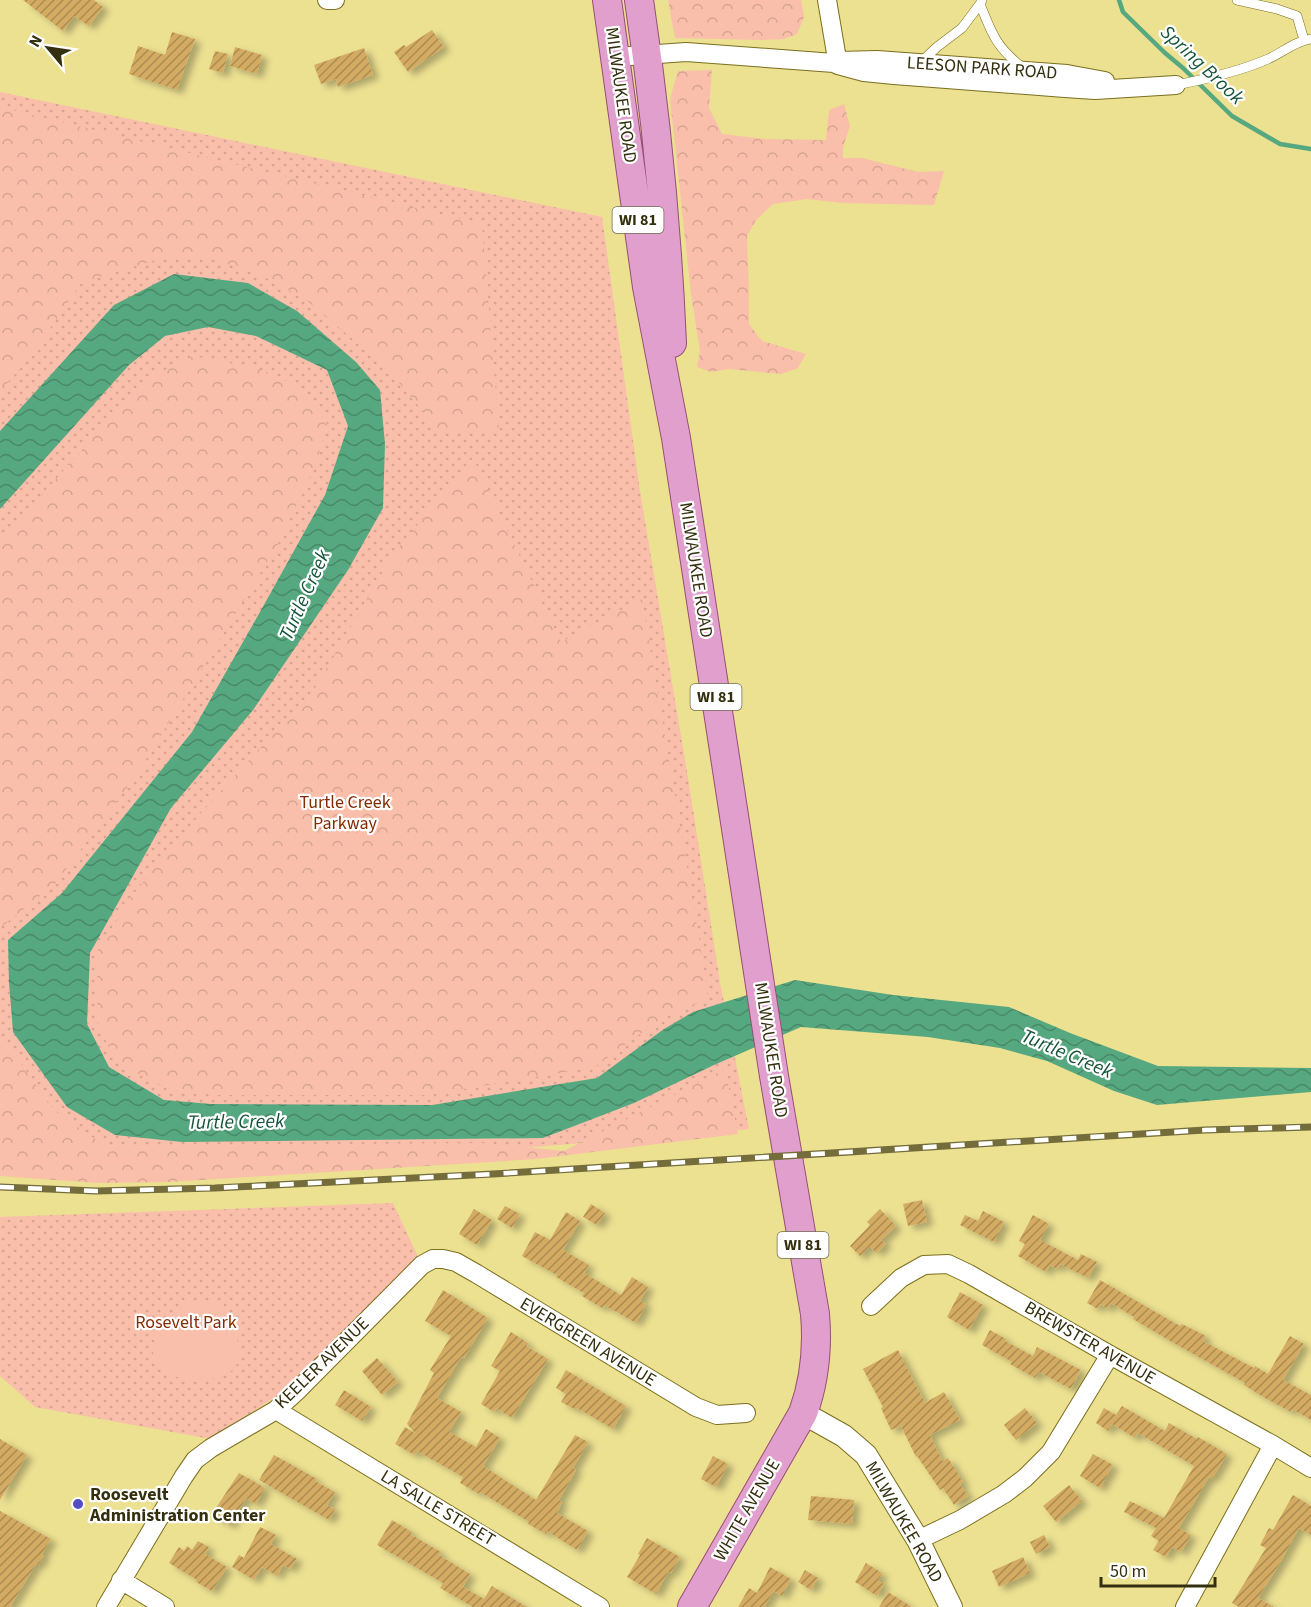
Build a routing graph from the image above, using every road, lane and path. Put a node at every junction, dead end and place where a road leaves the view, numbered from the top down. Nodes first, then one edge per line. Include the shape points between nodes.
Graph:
1 (327, 0) edge
2 (335, 0) edge
3 (607, 0) edge
4 (639, 0) edge
5 (827, 0) edge
6 (1237, 0) edge
7 (981, 2) edge
8 (1307, 40) edge
9 (647, 54) junction
10 (616, 57) junction
11 (834, 63) junction
12 (920, 64) junction
13 (1027, 72) junction
14 (1181, 84) joint
15 (1130, 87) junction
16 (676, 438) junction
17 (433, 1259) joint
18 (871, 1306) dead end
19 (1110, 1355) junction
20 (276, 1410) junction
21 (746, 1413) dead end
22 (803, 1413) junction
23 (1274, 1445) junction
24 (1311, 1468) edge
25 (918, 1540) junction
26 (121, 1580) junction
27 (106, 1607) edge
28 (165, 1607) edge
29 (600, 1607) edge
30 (692, 1607) edge
31 (951, 1607) edge
32 (1185, 1607) edge

1 - 2 street
3 - 10 main road, MILWAUKEE ROAD / WI 81
4 - 9 main road, MILWAUKEE ROAD / WI 81
5 - 11 street via 836,53
6 - 8 lane via 1297,16
7 - 12 lane via 962,28
7 - 13 lane via 999,45
8 - 14 lane via 1218,77
9 - 10 street, LEESON PARK ROAD
9 - 11 street, LEESON PARK ROAD via 686,52
9 - 16 main road, MILWAUKEE ROAD / WI 81 via 670,285
10 - 16 main road, MILWAUKEE ROAD / WI 81 via 647,287
11 - 12 street, LEESON PARK ROAD via 877,60
11 - 15 street, LEESON PARK ROAD via 894,75 1095,90
12 - 13 street, LEESON PARK ROAD
13 - 15 street, LEESON PARK ROAD via 1093,78
14 - 15 street, LEESON PARK ROAD
16 - 22 main road, MILWAUKEE ROAD / WI 81 via 774,1076 813,1303 816,1354
17 - 20 street, KEELER AVENUE via 397,1289
17 - 21 street, EVERGREEN AVENUE via 456,1262 696,1407 717,1415
18 - 19 street, BREWSTER AVENUE via 901,1278 924,1264 948,1264
19 - 23 street, BREWSTER AVENUE
19 - 25 street via 1043,1462 1004,1494
20 - 26 street, KEELER AVENUE via 195,1460
20 - 29 street, LA SALLE STREET
22 - 25 street, MILWAUKEE ROAD via 844,1436 866,1455
22 - 30 main road, WHITE AVENUE / WI 81
23 - 24 street, BREWSTER AVENUE
23 - 32 street
25 - 31 street, MILWAUKEE ROAD
26 - 27 street, KEELER AVENUE
26 - 28 street

